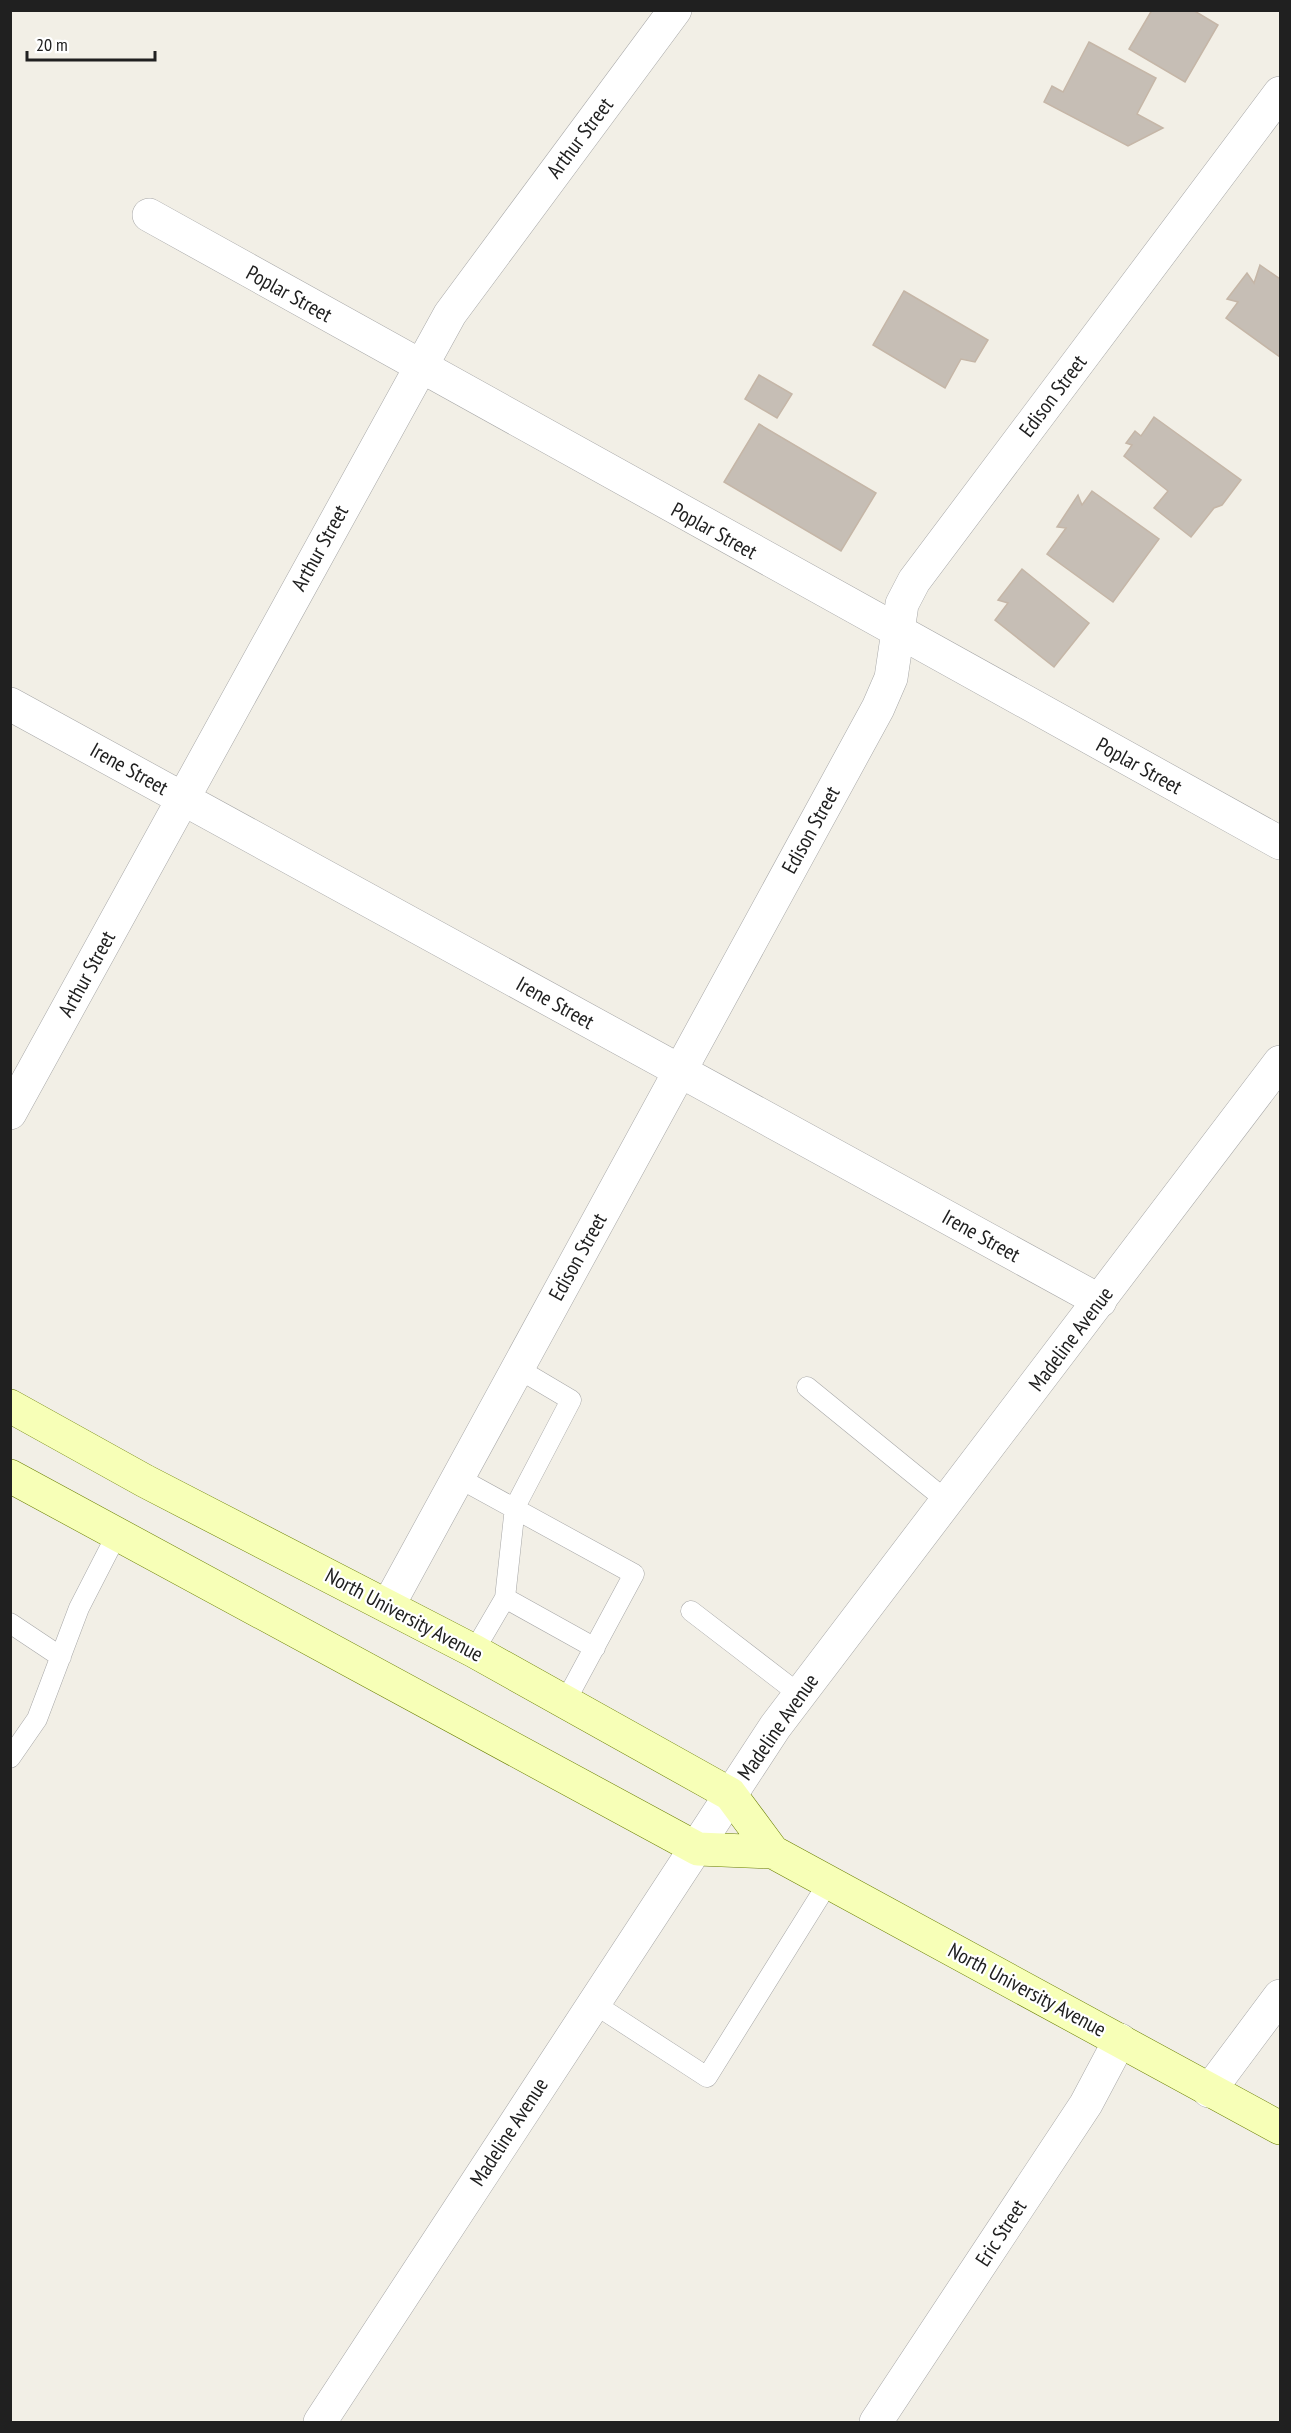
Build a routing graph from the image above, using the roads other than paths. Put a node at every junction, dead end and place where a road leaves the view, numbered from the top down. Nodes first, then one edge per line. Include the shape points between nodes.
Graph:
1 (675, 10) edge
2 (1281, 93) edge
3 (149, 215) dead end
4 (420, 367) junction
5 (896, 632) junction
6 (10, 704) edge
7 (182, 798) junction
8 (1281, 843) edge
9 (1281, 1062) edge
10 (679, 1071) junction
11 (10, 1113) edge
12 (1100, 1301) junction
13 (517, 1368) junction
14 (807, 1387) dead end
15 (10, 1406) edge
16 (10, 1476) edge
17 (457, 1478) junction
18 (947, 1501) junction
19 (515, 1507) junction
20 (117, 1534) junction
21 (505, 1598) junction
22 (388, 1606) junction
23 (691, 1611) dead end
24 (10, 1623) edge
25 (595, 1648) junction
26 (474, 1652) junction
27 (61, 1657) junction
28 (800, 1694) junction
29 (565, 1702) junction
30 (10, 1758) edge
31 (730, 1794) junction
32 (698, 1850) junction
33 (773, 1852) junction
34 (828, 1883) junction
35 (1281, 1996) edge
36 (593, 2002) junction
37 (1120, 2040) junction
38 (1209, 2091) junction
39 (1281, 2128) edge
40 (320, 2422) edge
41 (876, 2422) edge

1 - 4 street, Arthur Street via 450,314
2 - 5 street, Edison Street via 914,581 902,604
3 - 4 street, Poplar Street
4 - 5 street, Poplar Street
4 - 7 street, Arthur Street
5 - 8 street, Poplar Street
5 - 10 street, Edison Street via 891,678 878,708
6 - 7 street, Irene Street
7 - 10 street, Irene Street
7 - 11 street, Arthur Street
9 - 12 street, Madeline Avenue
10 - 12 street, Irene Street
10 - 13 street, Edison Street
12 - 18 street, Madeline Avenue
13 - 17 street, Edison Street
13 - 19 lane via 571,1400
14 - 18 lane
15 - 22 main road, North University Avenue via 145,1481
16 - 20 main road, North University Avenue
17 - 19 lane
17 - 22 street, Edison Street
18 - 28 street, Madeline Avenue
19 - 21 lane
19 - 25 lane via 634,1574
20 - 27 lane via 79,1608
20 - 32 main road, North University Avenue
21 - 25 lane
21 - 26 lane
22 - 26 main road, North University Avenue
23 - 28 lane
24 - 27 lane
25 - 29 lane
26 - 29 main road, North University Avenue
27 - 30 lane via 37,1719
28 - 31 street, Madeline Avenue
29 - 31 main road, North University Avenue
31 - 32 street, Madeline Avenue
31 - 33 main road, North University Avenue
32 - 33 main road, North University Avenue
32 - 36 street, Madeline Avenue
33 - 34 main road, North University Avenue
34 - 36 lane via 707,2077
34 - 37 main road, North University Avenue
35 - 38 street
36 - 40 street, Madeline Avenue
37 - 38 main road, North University Avenue
37 - 41 street, Eric Street via 1086,2104
38 - 39 main road, North University Avenue

